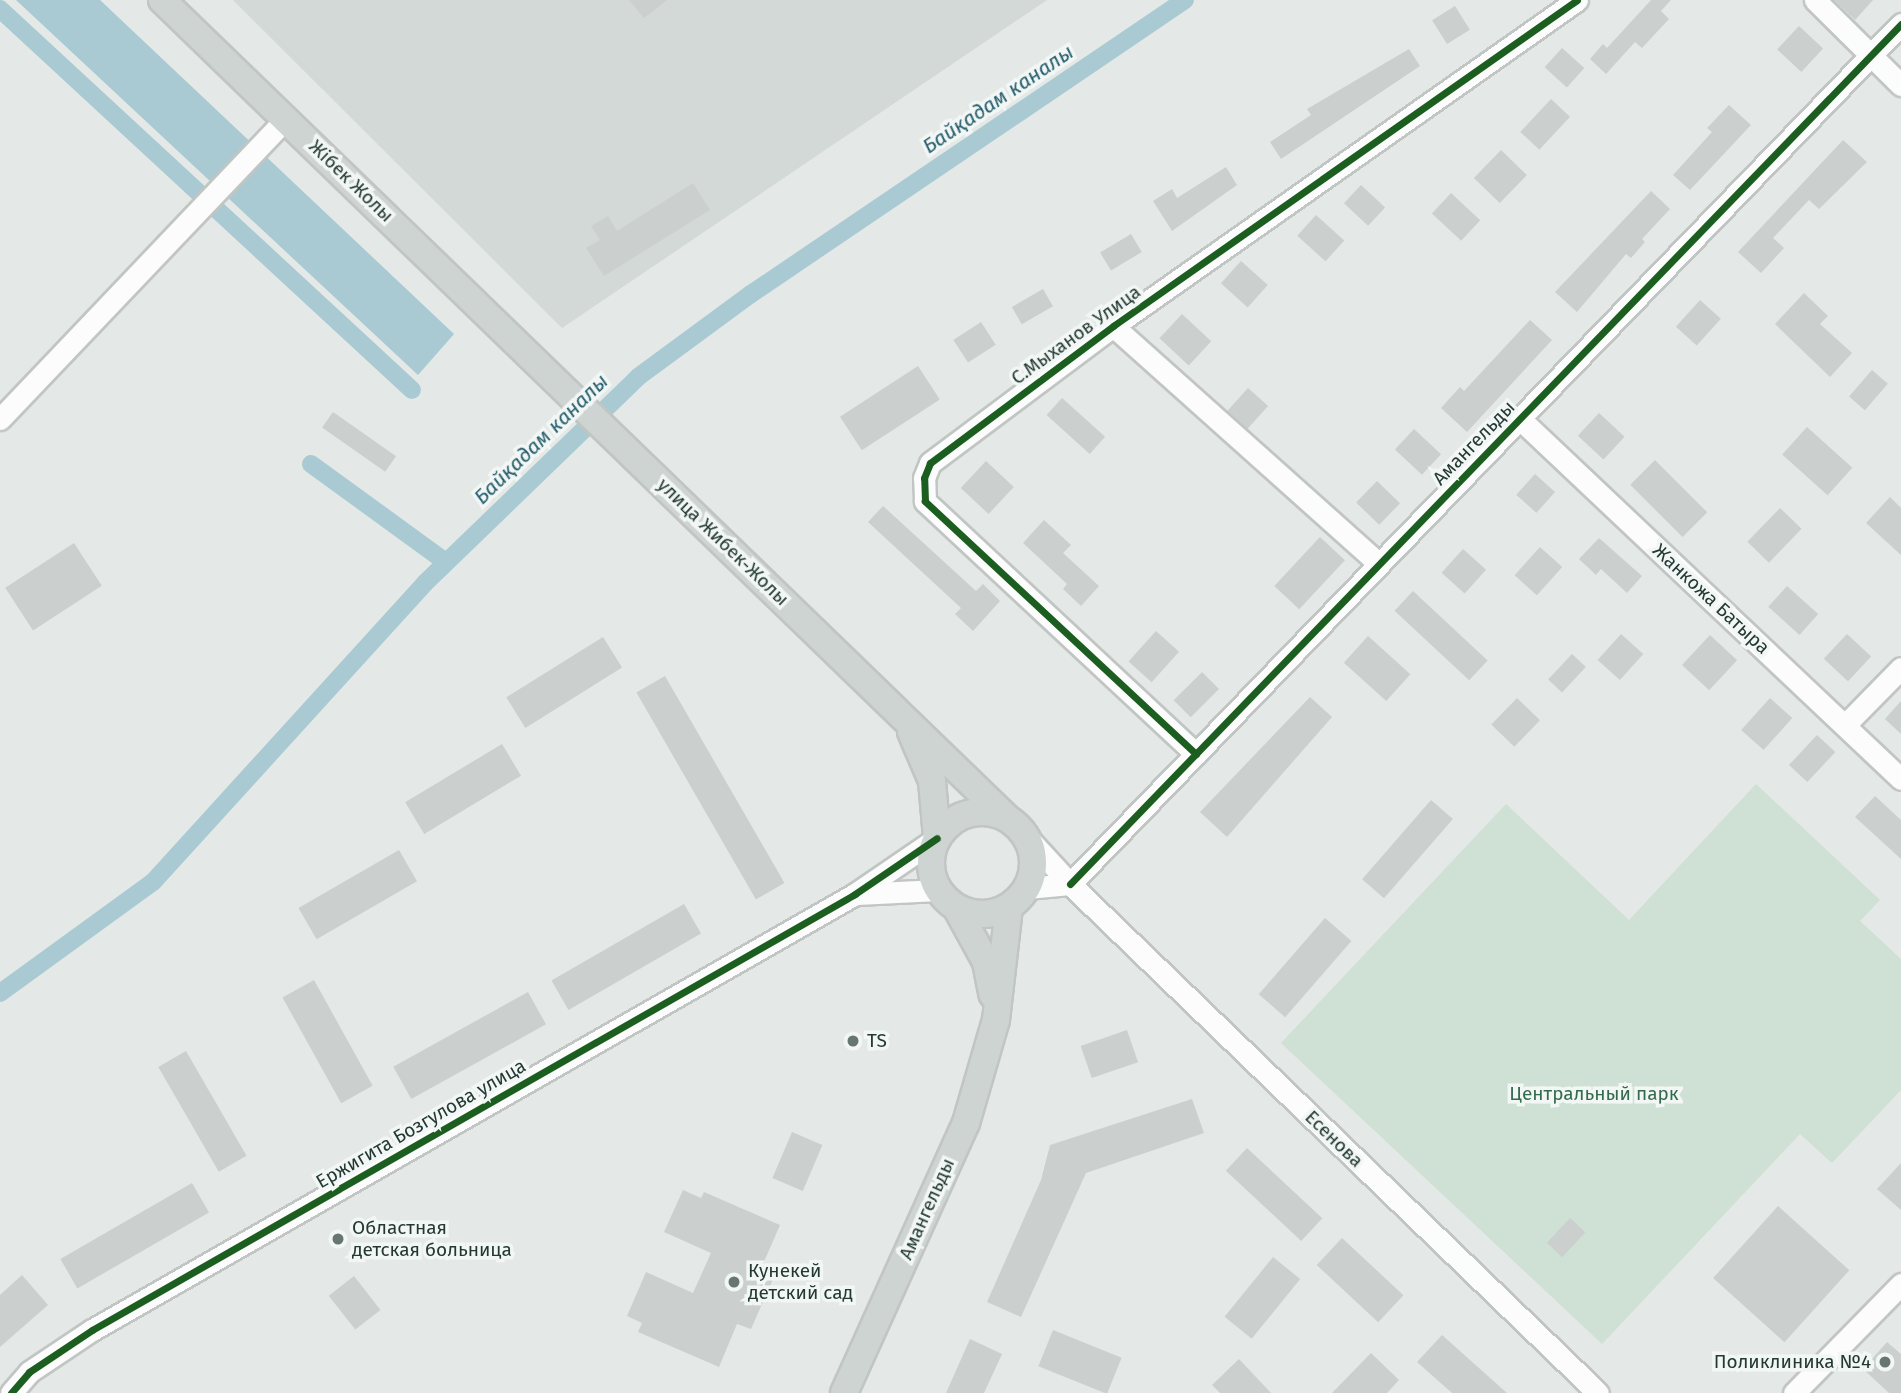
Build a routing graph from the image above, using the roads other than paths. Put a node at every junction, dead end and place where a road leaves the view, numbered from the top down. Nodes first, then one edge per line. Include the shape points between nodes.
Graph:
1 (162, 0) edge
2 (1577, 0) edge
3 (1815, 0) edge
4 (1901, 24) edge
5 (1871, 56) junction
6 (1901, 85) edge
7 (286, 119) junction
8 (1114, 326) junction
9 (540, 362) joint
10 (0, 419) edge
11 (1520, 419) junction
12 (1380, 564) junction
13 (1901, 668) edge
14 (907, 721) junction
15 (1845, 725) junction
16 (1196, 754) junction
17 (1901, 779) edge
18 (1007, 818) junction
19 (1027, 836) junction
20 (937, 838) junction
21 (1070, 884) junction
22 (1027, 888) junction
23 (937, 890) junction
24 (855, 894) junction
25 (1009, 908) junction
26 (957, 909) junction
27 (996, 1020) junction
28 (1901, 1284) edge
29 (11, 1393) edge
30 (844, 1393) edge
31 (1598, 1393) edge
32 (1794, 1393) edge

1 - 7 main road, Жібек Жолы
2 - 8 street, С.Мыханов Улица
3 - 5 street
4 - 5 street, Амангельды
5 - 6 street
5 - 11 street, Амангельды
7 - 9 main road, Жібек Жолы
7 - 10 street
8 - 12 street
8 - 16 street, С.Мыханов Улица via 930,463 924,478 926,501
9 - 14 main road, улица Жибек-Жолы
11 - 12 street, Амангельды
11 - 15 street, Жанкожа Батыра
12 - 16 street, Амангельды
13 - 15 street
14 - 18 main road, улица Жибек-Жолы
14 - 20 main road via 932,781
15 - 17 street, Жанкожа Батыра
16 - 21 street, Амангельды
18 - 19 main road
18 - 20 main road via 981,812 955,819
19 - 21 street, Есенова
19 - 22 main road via 1034,862
20 - 23 main road via 930,864
20 - 24 street, Ержигита Бозгулова улица
21 - 22 street
21 - 31 street, Есенова
22 - 25 main road
23 - 24 street
23 - 26 main road
24 - 29 street, Ержигита Бозгулова улица via 92,1330 29,1372
25 - 26 main road via 983,915
25 - 27 main road, Амангельды
26 - 27 main road via 986,962
27 - 30 main road, Амангельды via 966,1123
28 - 32 street

